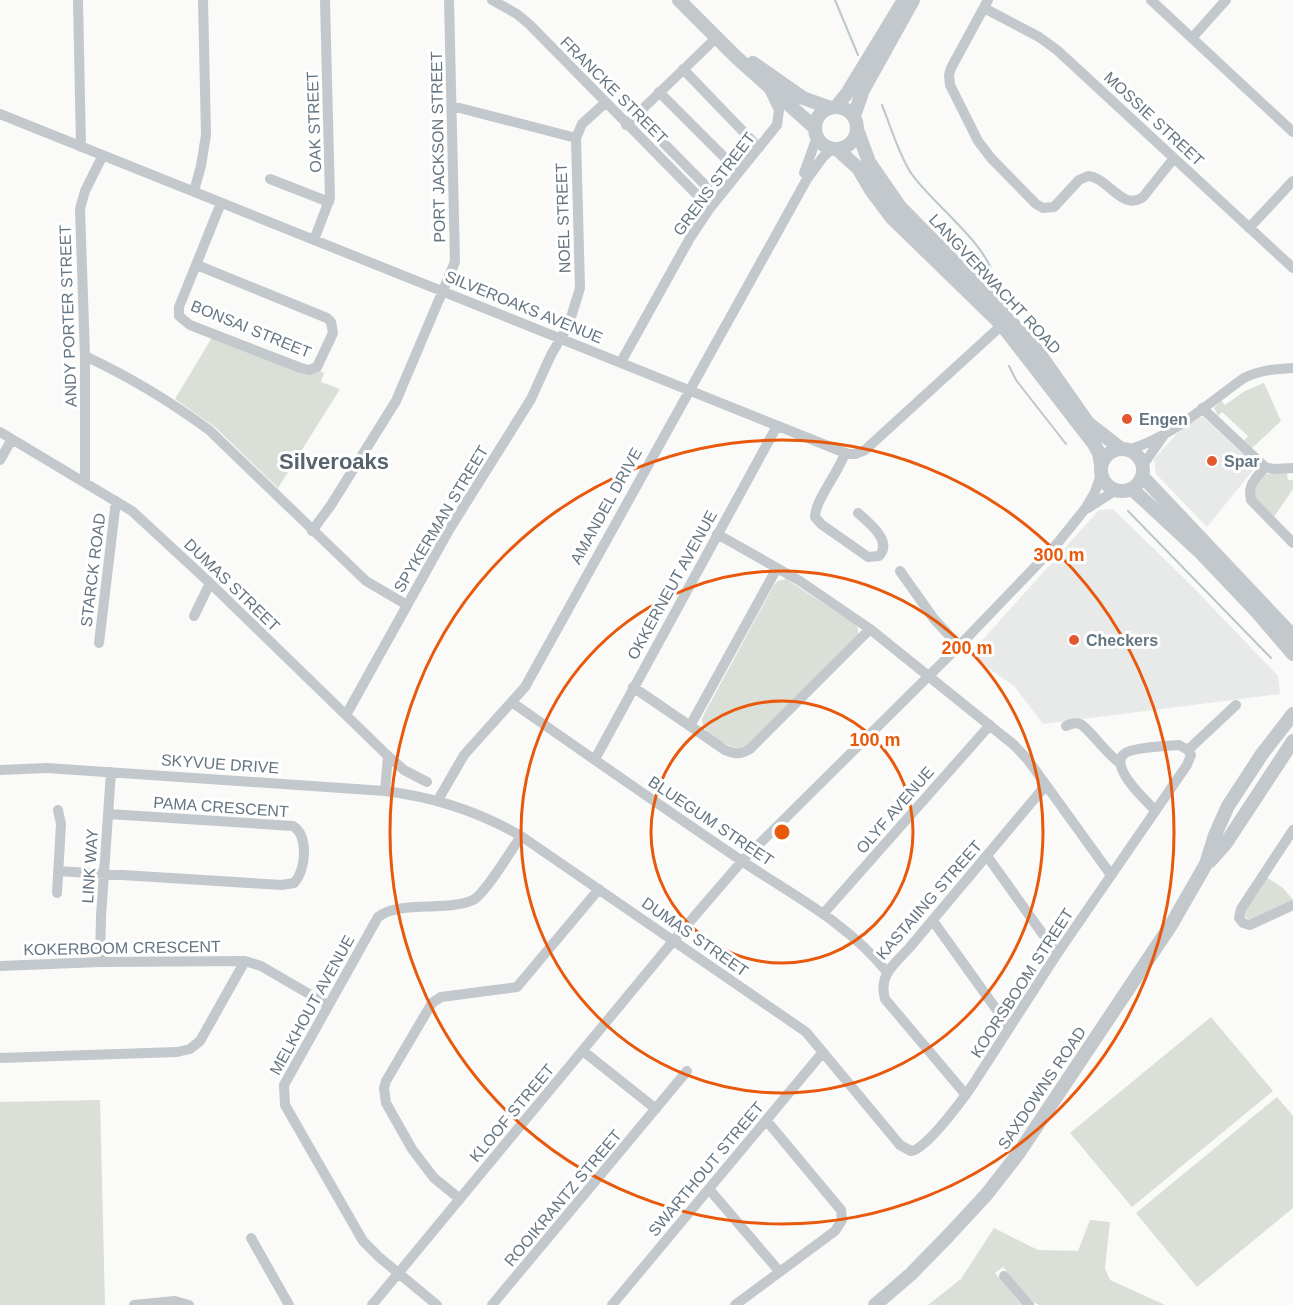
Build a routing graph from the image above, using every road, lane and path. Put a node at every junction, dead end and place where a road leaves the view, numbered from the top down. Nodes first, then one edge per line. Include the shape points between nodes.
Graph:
1 (78, 0) edge
2 (203, 0) edge
3 (325, 0) edge
4 (449, 0) edge
5 (679, 0) edge
6 (904, 0) edge
7 (913, 0) edge
8 (1151, 0) edge
9 (1226, 0) edge
10 (499, 1) edge
11 (986, 4) edge
12 (716, 38) junction
13 (1192, 38) junction
14 (728, 48) junction
15 (683, 69) junction
16 (767, 86) junction
17 (659, 92) junction
18 (604, 103) junction
19 (452, 106) junction
20 (833, 107) junction
21 (0, 114) edge
22 (636, 115) junction
23 (854, 116) junction
24 (626, 125) junction
25 (816, 132) junction
26 (858, 132) junction
27 (1293, 132) edge
28 (576, 138) junction
29 (81, 147) junction
30 (759, 148) junction
31 (835, 150) junction
32 (103, 155) junction
33 (1174, 158) junction
34 (730, 163) dead end
35 (270, 179) dead end
36 (1293, 181) edge
37 (707, 187) dead end
38 (194, 191) junction
39 (329, 202) junction
40 (221, 203) junction
41 (710, 208) junction
42 (787, 215) junction
43 (1249, 228) junction
44 (314, 240) junction
45 (197, 265) junction
46 (1293, 268) edge
47 (443, 291) junction
48 (1002, 325) junction
49 (561, 338) junction
50 (85, 356) junction
51 (621, 362) junction
52 (1293, 368) edge
53 (689, 390) junction
54 (1202, 408) junction
55 (777, 426) junction
56 (0, 432) edge
57 (1164, 435) junction
58 (12, 439) junction
59 (1124, 449) junction
60 (845, 453) junction
61 (0, 460) edge
62 (1265, 467) junction
63 (1293, 468) edge
64 (1101, 469) junction
65 (1143, 471) junction
66 (85, 482) junction
67 (1132, 489) junction
68 (1116, 490) junction
69 (116, 501) junction
70 (1085, 509) junction
71 (858, 513) dead end
72 (312, 531) junction
73 (717, 534) junction
74 (1293, 543) edge
75 (777, 568) junction
76 (900, 571) dead end
77 (210, 583) junction
78 (407, 606) junction
79 (194, 616) dead end
80 (870, 629) junction
81 (1293, 636) edge
82 (99, 643) dead end
83 (959, 646) junction
84 (1293, 654) edge
85 (929, 676) junction
86 (633, 687) junction
87 (513, 703) junction
88 (1236, 705) dead end
89 (1293, 714) edge
90 (346, 715) junction
91 (990, 725) junction
92 (690, 726) junction
93 (1066, 726) dead end
94 (1293, 741) edge
95 (1188, 750) junction
96 (388, 756) junction
97 (595, 759) junction
98 (1120, 763) junction
99 (0, 770) edge
100 (111, 772) junction
101 (426, 782) dead end
102 (1046, 785) junction
103 (385, 791) junction
104 (438, 800) junction
105 (58, 810) dead end
106 (1155, 810) junction
107 (108, 813) junction
108 (1293, 830) edge
109 (521, 836) junction
110 (987, 856) junction
111 (742, 861) junction
112 (1206, 864) junction
113 (58, 871) junction
114 (105, 873) junction
115 (1111, 875) junction
116 (599, 889) junction
117 (57, 893) dead end
118 (1293, 905) edge
119 (823, 914) junction
120 (933, 921) junction
121 (674, 940) junction
122 (1057, 954) junction
123 (244, 961) junction
124 (100, 963) junction
125 (0, 966) edge
126 (886, 970) junction
127 (328, 1005) junction
128 (1009, 1027) junction
129 (584, 1052) junction
130 (823, 1052) junction
131 (0, 1058) edge
132 (687, 1071) dead end
133 (966, 1095) junction
134 (656, 1109) junction
135 (766, 1120) junction
136 (900, 1145) joint
137 (709, 1189) junction
138 (460, 1199) junction
139 (250, 1238) dead end
140 (779, 1271) junction
141 (398, 1273) junction
142 (1004, 1276) dead end
143 (134, 1305) edge
144 (189, 1305) edge
145 (290, 1305) edge
146 (372, 1305) edge
147 (437, 1305) edge
148 (492, 1305) edge
149 (612, 1305) edge
150 (735, 1305) edge
151 (875, 1305) edge
152 (1029, 1305) edge

1 - 29 street
2 - 38 street via 206,135
3 - 39 street, OAK STREET
4 - 19 street, PORT JACKSON STREET
5 - 12 street
6 - 20 street via 848,92
7 - 23 street via 863,90
8 - 13 street
9 - 13 street
10 - 18 street, FRANCKE STREET via 529,24
11 - 33 street, MOSSIE STREET via 1057,50
11 - 33 street via 951,68 950,85 982,148 1040,206 1057,205 1078,180 1088,176 1100,180 1126,201 1137,201
12 - 14 street
12 - 15 street
13 - 27 street
14 - 16 street
14 - 20 street via 803,98
15 - 17 street
15 - 30 street
16 - 25 street
16 - 30 street, GRENS STREET via 780,115
17 - 22 street
17 - 34 street
18 - 24 street, FRANCKE STREET
18 - 28 street via 582,124
19 - 28 street
19 - 47 street, PORT JACKSON STREET via 456,250
20 - 23 street via 846,109
20 - 25 street via 818,117
21 - 29 street, SILVEROAKS AVENUE
22 - 24 street
22 - 37 street
23 - 26 street
24 - 41 street, FRANCKE STREET
25 - 31 street via 826,147
25 - 42 street, AMANDEL DRIVE via 809,163
26 - 31 street via 851,144
26 - 59 street, LANGVERWACHT ROAD via 868,162 900,207 1039,353 1088,423
28 - 49 street, NOEL STREET via 580,288
29 - 32 street, SILVEROAKS AVENUE
30 - 41 street, GRENS STREET
31 - 42 street, AMANDEL DRIVE via 814,167
31 - 48 street, LANGVERWACHT ROAD via 858,168 892,219
32 - 38 street, SILVEROAKS AVENUE
32 - 50 street, ANDY PORTER STREET via 80,209
33 - 43 street, MOSSIE STREET
35 - 39 street
36 - 43 street
38 - 40 street, SILVEROAKS AVENUE
39 - 44 street, OAK STREET
40 - 44 street, SILVEROAKS AVENUE
40 - 45 street, BONSAI STREET
41 - 51 street, GRENS STREET
42 - 53 street, AMANDEL DRIVE
43 - 46 street, MOSSIE STREET
44 - 47 street, SILVEROAKS AVENUE
45 - 45 street, BONSAI STREET via 179,307 178,316 183,321 301,368 317,367 333,333 327,318
47 - 49 street, SILVEROAKS AVENUE
47 - 72 street, PORT JACKSON STREET via 396,401
48 - 60 street via 865,450
48 - 64 street, LANGVERWACHT ROAD via 1094,444
49 - 51 street, SILVEROAKS AVENUE
49 - 78 street, SPYKERMAN STREET via 531,399 449,530
50 - 66 street, ANDY PORTER STREET
50 - 72 street via 209,430
51 - 53 street, SILVEROAKS AVENUE
52 - 54 street via 1254,373
53 - 55 street, SILVEROAKS AVENUE
53 - 87 street, AMANDEL DRIVE
54 - 57 street
54 - 62 street
55 - 60 street, SILVEROAKS AVENUE
55 - 73 street, OKKERNEUT AVENUE
56 - 58 street, DUMAS STREET
57 - 59 street
57 - 65 street
58 - 61 street
58 - 66 street, DUMAS STREET
59 - 64 street via 1107,454
59 - 65 street via 1138,456
60 - 71 street via 814,517 868,557 879,556 884,543
62 - 63 street
62 - 74 street via 1248,491 1251,500
64 - 68 street via 1106,484
64 - 70 street
65 - 67 street
65 - 81 street
66 - 69 street, DUMAS STREET
67 - 68 street
67 - 84 street via 1221,574
68 - 70 street
69 - 77 street, DUMAS STREET
69 - 82 street, STARCK ROAD
70 - 83 street, KLOOF STREET via 1056,545
72 - 78 street via 366,581
73 - 75 street
73 - 86 street, OKKERNEUT AVENUE
75 - 80 street
75 - 92 street
76 - 83 street
77 - 79 street
77 - 90 street, DUMAS STREET
78 - 90 street, SPYKERMAN STREET
80 - 85 street
80 - 92 street via 743,753 725,750
83 - 85 street, KLOOF STREET
85 - 91 street
85 - 111 street, KLOOF STREET
86 - 92 street
86 - 97 street, OKKERNEUT AVENUE
87 - 97 street, BLUEGUM STREET
87 - 104 street, AMANDEL DRIVE via 464,755
88 - 95 street
89 - 112 street, SAXDOWNS ROAD via 1228,806
90 - 96 street, DUMAS STREET
91 - 102 street via 1022,752
91 - 119 street, OLYF AVENUE
93 - 98 street via 1085,727
94 - 112 street, SAXDOWNS ROAD via 1226,843
95 - 98 street via 1179,745 1132,751
95 - 106 street, KOORSBOOM STREET via 1191,755 1187,765
96 - 101 street, DUMAS STREET
96 - 103 street
97 - 111 street, BLUEGUM STREET
98 - 106 street via 1133,787
99 - 100 street, SKYVUE DRIVE via 33,767
100 - 103 street, SKYVUE DRIVE
100 - 107 street, LINK WAY
102 - 110 street, KASTAIING STREET
102 - 115 street
103 - 104 street, SKYVUE DRIVE
104 - 109 street, DUMAS STREET via 499,823
105 - 113 street
106 - 115 street, KOORSBOOM STREET
107 - 114 street, LINK WAY
107 - 114 street, PAMA CRESCENT via 292,826 304,840 301,873 289,885
108 - 118 street via 1241,909 1239,918 1250,925
109 - 116 street, DUMAS STREET
109 - 127 street, MELKHOUT AVENUE via 472,900 391,910 378,917
110 - 120 street, KASTAIING STREET
110 - 122 street
111 - 119 street, BLUEGUM STREET
111 - 121 street, KLOOF STREET
112 - 151 street, SAXDOWNS ROAD via 1171,925 1018,1154 948,1236
113 - 114 street, PAMA CRESCENT
113 - 117 street
114 - 124 street, LINK WAY
115 - 122 street, KOORSBOOM STREET
116 - 121 street, DUMAS STREET
116 - 138 street via 517,987 441,997 432,1003 386,1081 386,1103 412,1149 434,1178
119 - 126 street, BLUEGUM STREET via 867,948
120 - 126 street, KASTAIING STREET
120 - 128 street
121 - 129 street, KLOOF STREET
121 - 130 street, DUMAS STREET via 806,1032
122 - 128 street, KOORSBOOM STREET
123 - 124 street, KOKERBOOM CRESCENT
123 - 127 street, KOKERBOOM CRESCENT via 261,966
123 - 131 street, KOKERBOOM CRESCENT via 200,1041 190,1049
124 - 125 street, KOKERBOOM CRESCENT
126 - 133 street, KASTAIING STREET via 885,999
127 - 141 street, MELKHOUT AVENUE via 289,1074 283,1099 363,1241
128 - 133 street, KOORSBOOM STREET
129 - 134 street
129 - 138 street, KLOOF STREET
130 - 135 street, SWARTHOUT STREET
130 - 136 street, DUMAS STREET
132 - 134 street, ROOIKRANTZ STREET
133 - 136 street, KOORSBOOM STREET via 920,1149 911,1151
134 - 148 street, ROOIKRANTZ STREET
135 - 137 street, SWARTHOUT STREET
135 - 140 street via 843,1214 835,1231
137 - 140 street
137 - 149 street, SWARTHOUT STREET
138 - 141 street, KLOOF STREET
139 - 145 street
140 - 150 street
141 - 146 street, KLOOF STREET
141 - 147 street, MELKHOUT AVENUE
142 - 152 street
143 - 144 street via 175,1300

